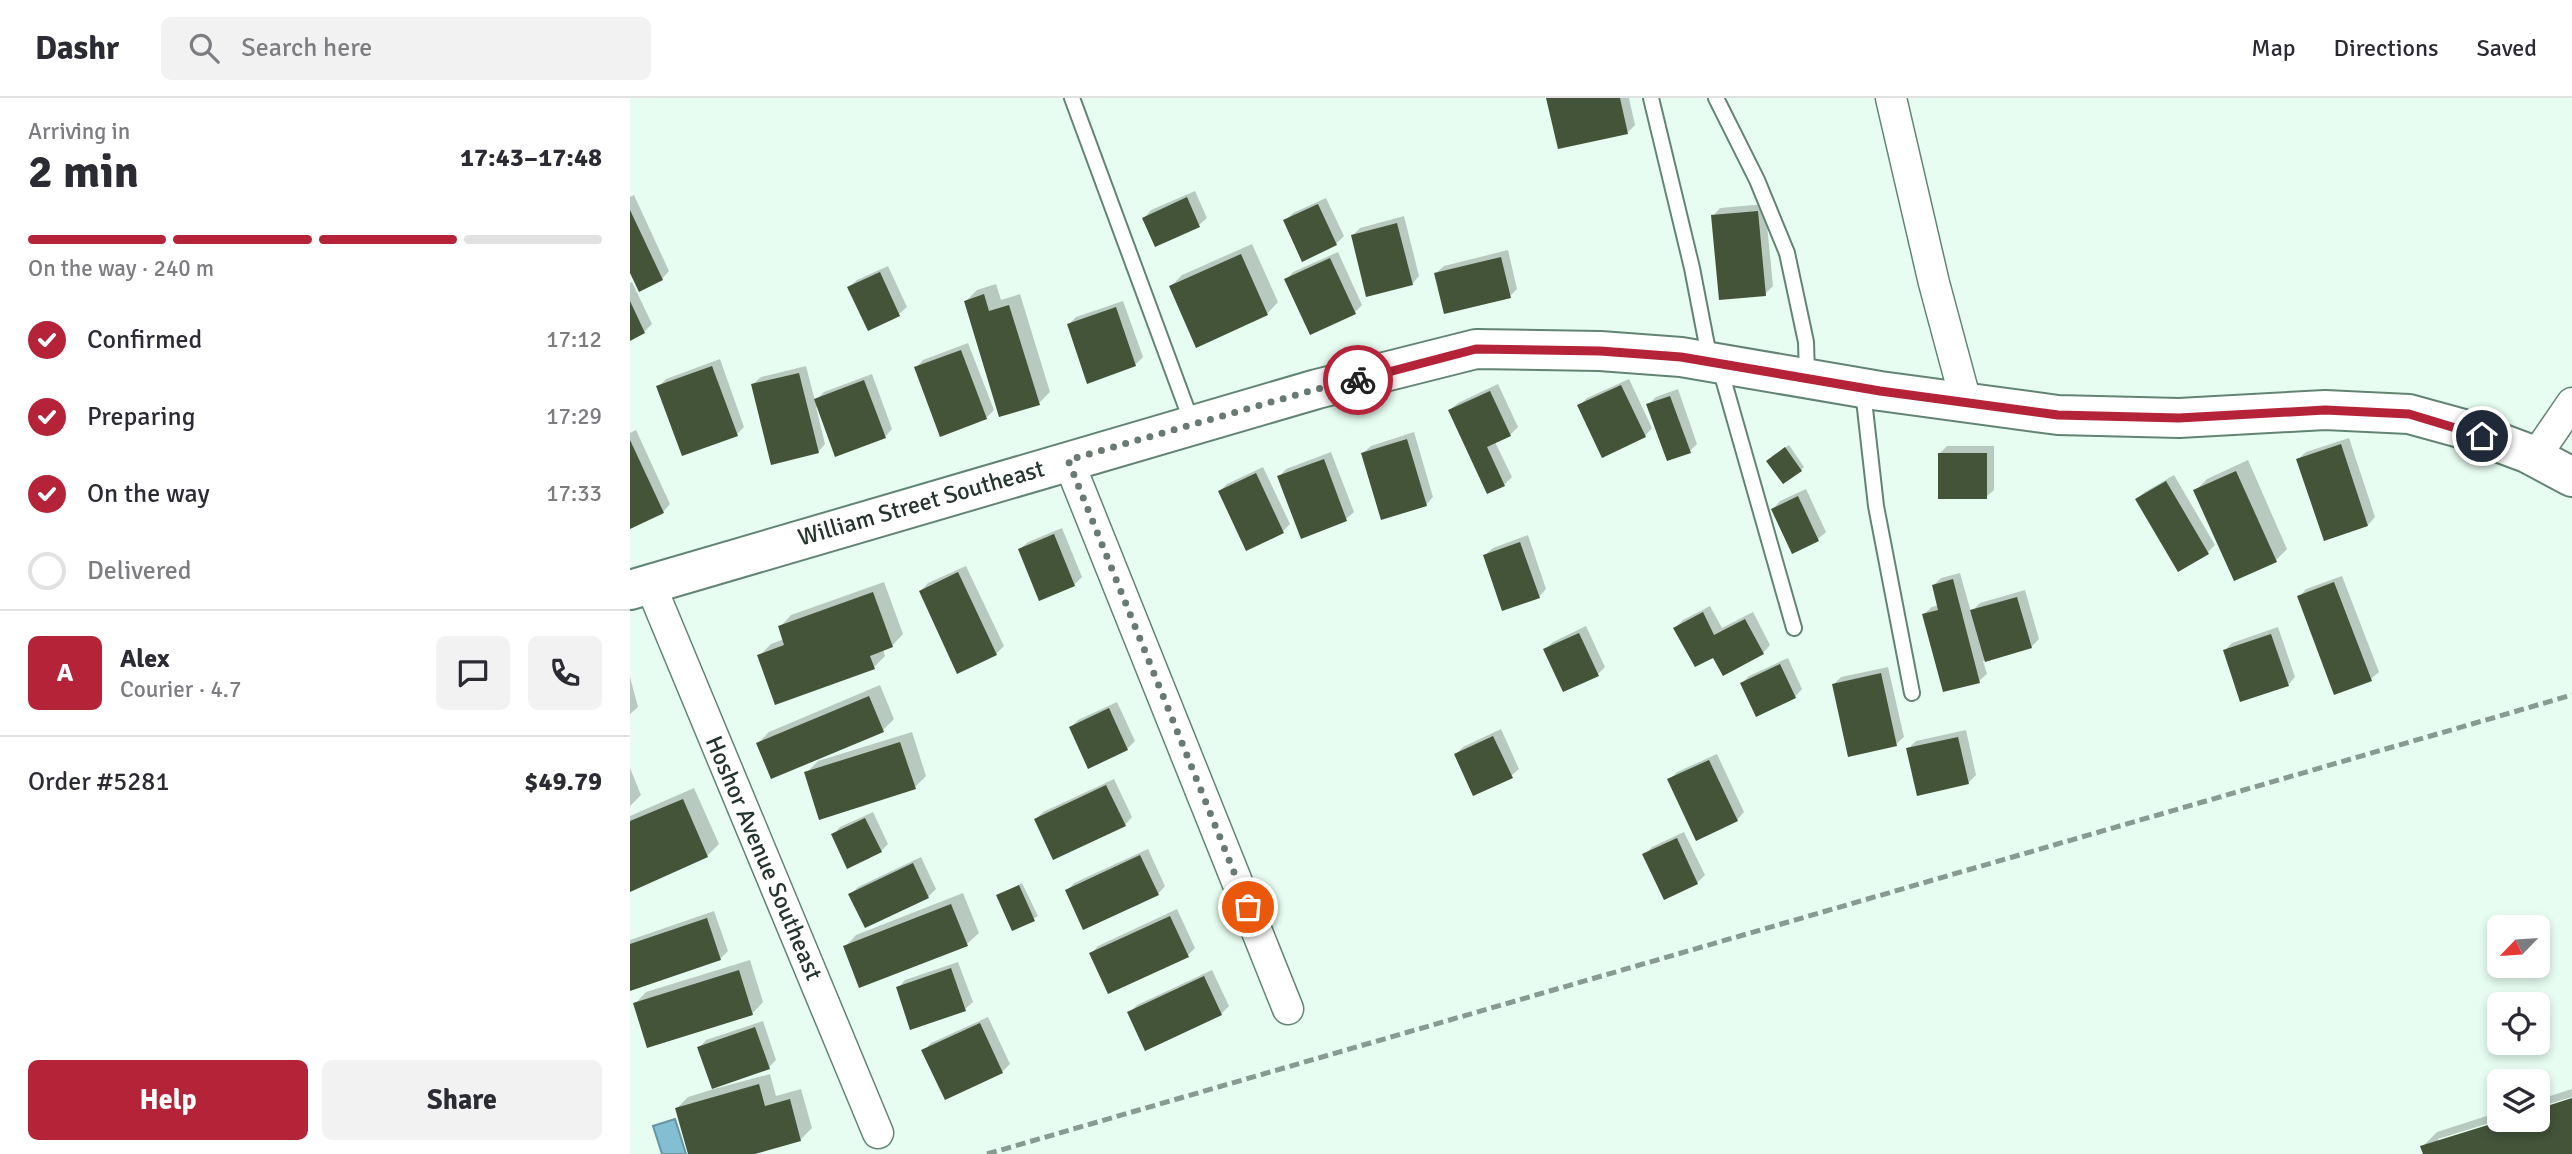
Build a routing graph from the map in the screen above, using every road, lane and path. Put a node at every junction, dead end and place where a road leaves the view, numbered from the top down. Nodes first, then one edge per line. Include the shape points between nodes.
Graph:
1 (1072, 98) edge
2 (1651, 98) edge
3 (1716, 98) edge
4 (1891, 98) edge
5 (1715, 363) junction
6 (1807, 378) junction
7 (1863, 388) junction
8 (1966, 402) junction
9 (2572, 403) edge
10 (1193, 424) junction
11 (2535, 457) junction
12 (1068, 460) junction
13 (2572, 477) edge
14 (640, 587) edge
15 (1794, 628) dead end
16 (1912, 693) dead end
17 (1289, 1009) dead end
18 (878, 1133) dead end

1 - 10 lane
2 - 5 lane
3 - 6 lane via 1787,253 1806,342
4 - 8 street
5 - 6 street, William Street Southeast
5 - 10 street, William Street Southeast via 1600,351 1476,349
5 - 15 lane
6 - 7 street, William Street Southeast
7 - 8 street, William Street Southeast
7 - 16 lane via 1876,506
8 - 11 street, William Street Southeast via 2058,415 2179,418 2325,410 2409,414
9 - 11 street
10 - 12 street, William Street Southeast
11 - 13 street, William Street Southeast
12 - 14 street, William Street Southeast
12 - 17 street
14 - 18 street, Hoshor Avenue Southeast

